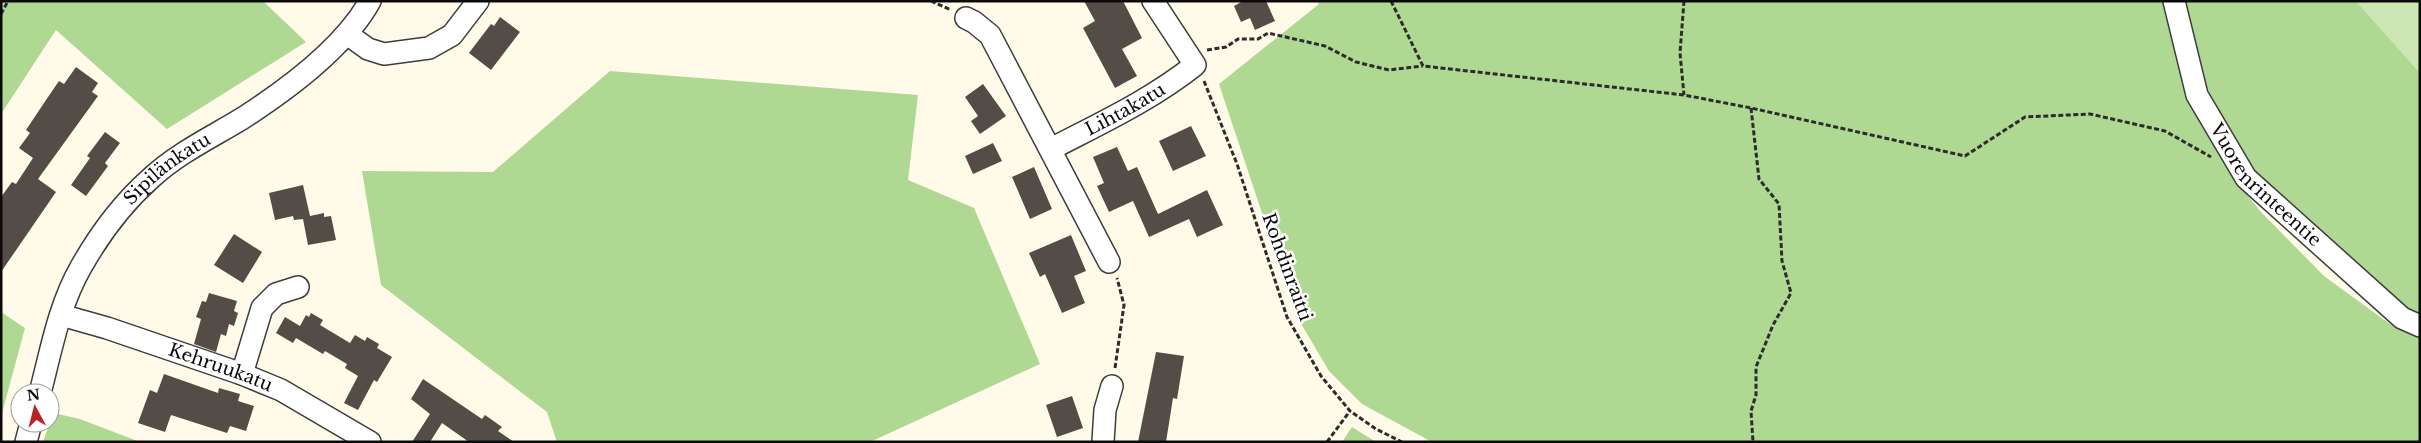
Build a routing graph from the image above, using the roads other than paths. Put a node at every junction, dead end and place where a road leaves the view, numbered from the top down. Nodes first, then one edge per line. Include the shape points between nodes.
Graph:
1 (370, 1) edge
2 (478, 1) edge
3 (1153, 1) edge
4 (2174, 1) edge
5 (966, 18) dead end
6 (347, 34) junction
7 (1051, 149) junction
8 (1109, 262) road end
9 (298, 287) dead end
10 (61, 315) junction
11 (2420, 326) edge
12 (242, 374) junction
13 (43, 383) edge
14 (1112, 386) road end
15 (370, 442) edge
16 (1103, 442) edge

1 - 6 street, Sipilänkatu
2 - 6 street via 452,35 429,48 384,54 368,49
3 - 7 street, Lihtakatu via 1199,58 1171,84
4 - 11 street, Vuorenrinteentie via 2197,95 2246,178 2402,318
5 - 7 street via 990,36
6 - 10 street, Sipilänkatu via 298,80 151,178 113,220 80,268
7 - 8 street
9 - 12 street via 276,294 262,308
10 - 12 street, Kehruukatu
10 - 13 street, Sipilänkatu
12 - 15 street, Kehruukatu via 281,390
14 - 16 street via 1105,410

